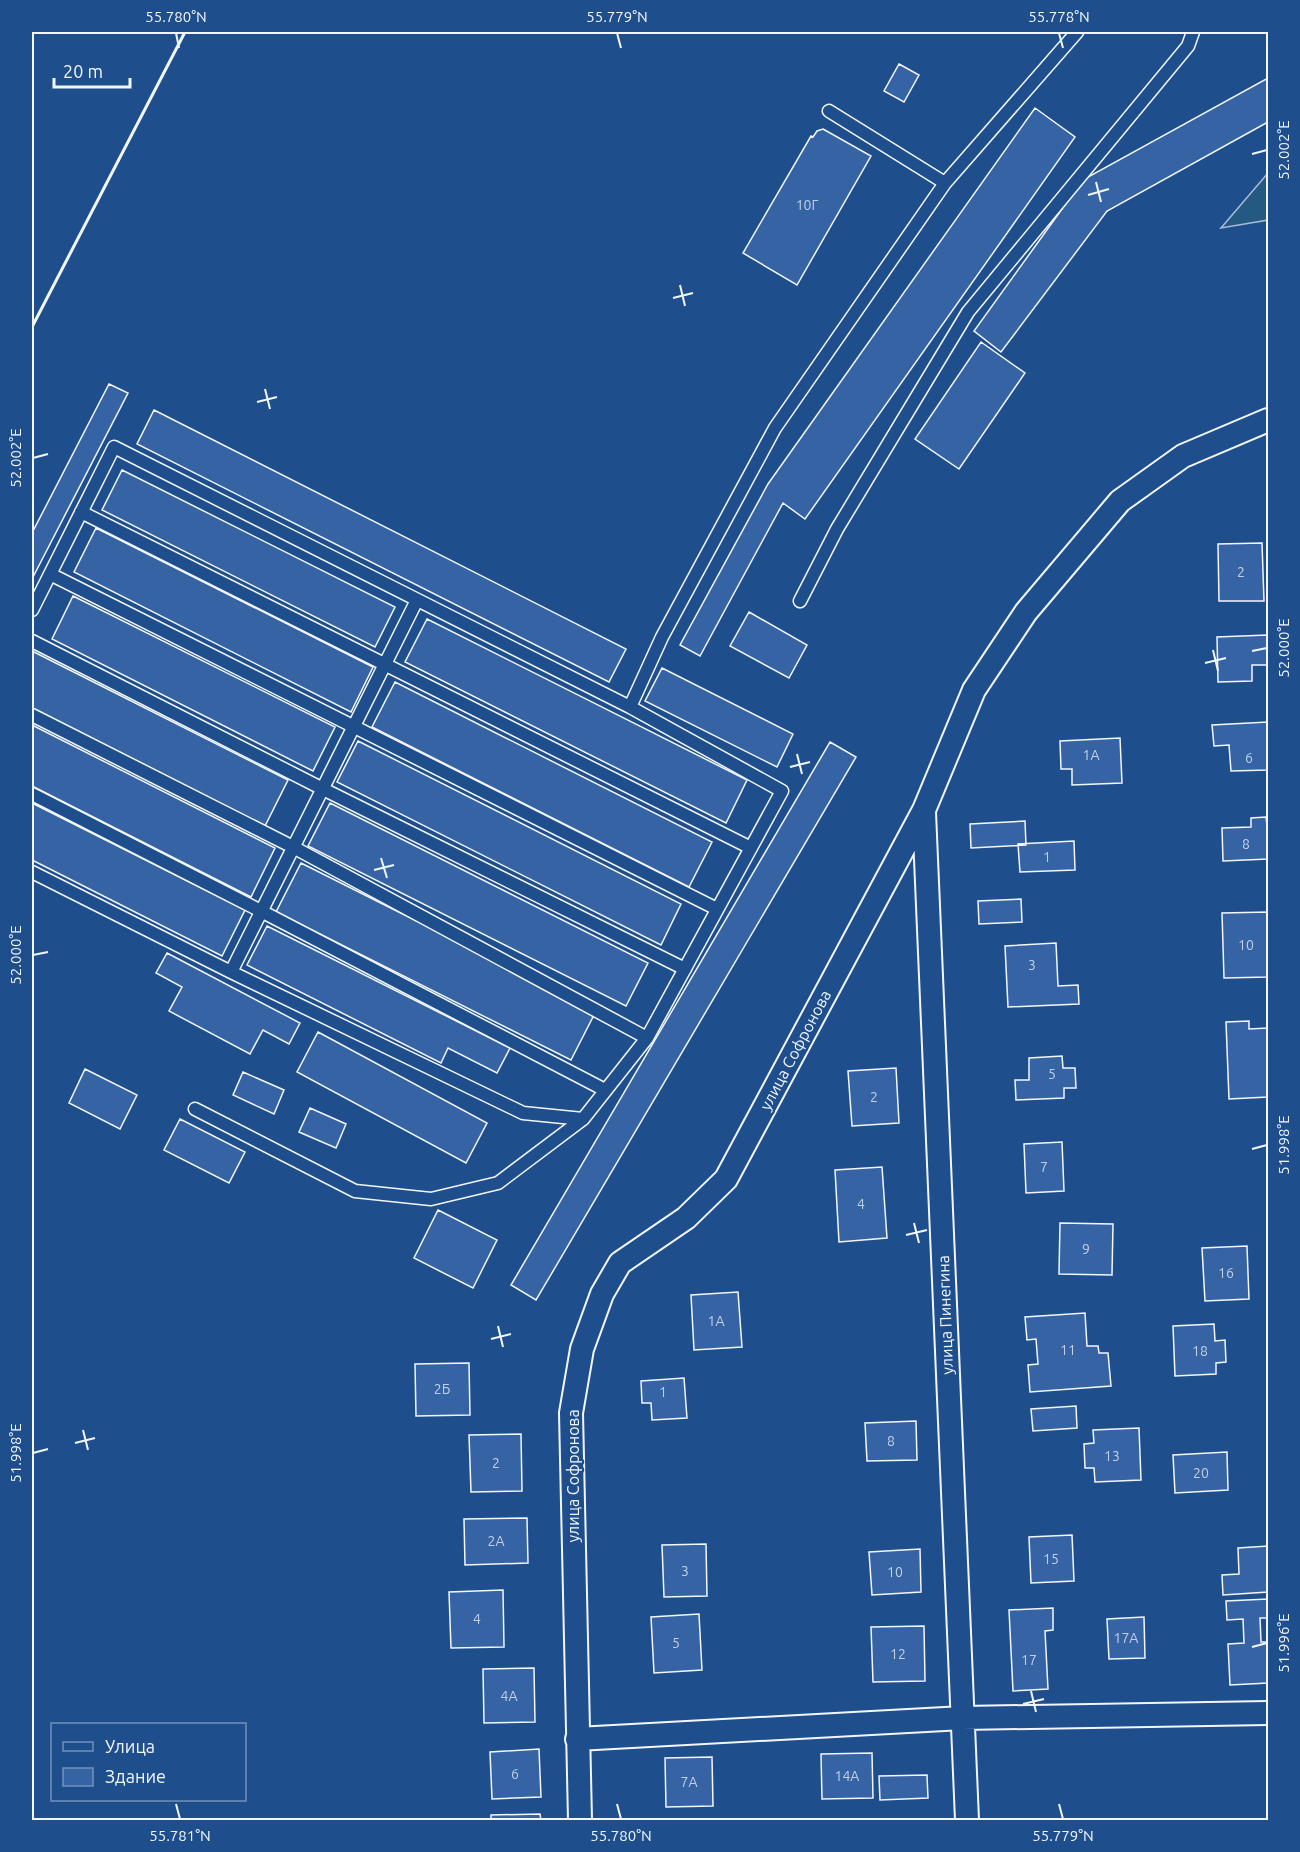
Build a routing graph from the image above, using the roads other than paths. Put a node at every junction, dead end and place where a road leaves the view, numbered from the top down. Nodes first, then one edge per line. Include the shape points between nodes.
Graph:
1 (1077, 32) edge
2 (1193, 32) edge
3 (829, 111) dead end
4 (945, 183) junction
5 (1269, 420) edge
6 (81, 512) junction
7 (50, 574) junction
8 (417, 600) junction
9 (800, 601) dead end
10 (32, 610) edge
11 (32, 641) edge
12 (385, 664) junction
13 (630, 706) junction
14 (32, 716) edge
15 (354, 726) junction
16 (323, 789) junction
17 (32, 794) edge
18 (924, 810) junction
19 (293, 847) junction
20 (751, 848) junction
21 (32, 872) edge
22 (717, 909) junction
23 (261, 911) junction
24 (685, 969) junction
25 (231, 972) junction
26 (647, 1038) junction
27 (606, 1090) junction
28 (195, 1109) dead end
29 (583, 1119) junction
30 (1269, 1713) edge
31 (963, 1718) junction
32 (577, 1739) junction
33 (580, 1821) edge
34 (967, 1821) edge

1 - 4 lane
2 - 9 lane via 1188,46 968,312 837,530
3 - 4 lane
4 - 13 lane via 775,428 662,637
5 - 18 street, улица Софронова via 1183,456 1120,501 1026,612 974,690
6 - 7 lane
6 - 8 lane via 114,447
6 - 12 lane
7 - 10 lane
7 - 15 lane
8 - 12 lane
8 - 13 lane
11 - 16 lane
12 - 15 lane
12 - 20 lane
13 - 20 lane via 782,791
14 - 19 lane
15 - 16 lane
15 - 22 lane
16 - 19 lane
16 - 24 lane
17 - 23 lane
18 - 31 street, улица Пинегина
18 - 32 street, улица Софронова via 726,1179 686,1218 620,1263 602,1294 582,1349 571,1413
19 - 23 lane
19 - 26 lane
20 - 22 lane
21 - 25 lane
22 - 24 lane
23 - 25 lane
23 - 27 lane
24 - 26 lane
25 - 29 lane via 523,1113
26 - 27 lane
27 - 29 lane
28 - 29 lane via 355,1191 431,1199 498,1183
30 - 31 street
31 - 32 street
31 - 34 street, улица Пинегина
32 - 33 street, улица Софронова

